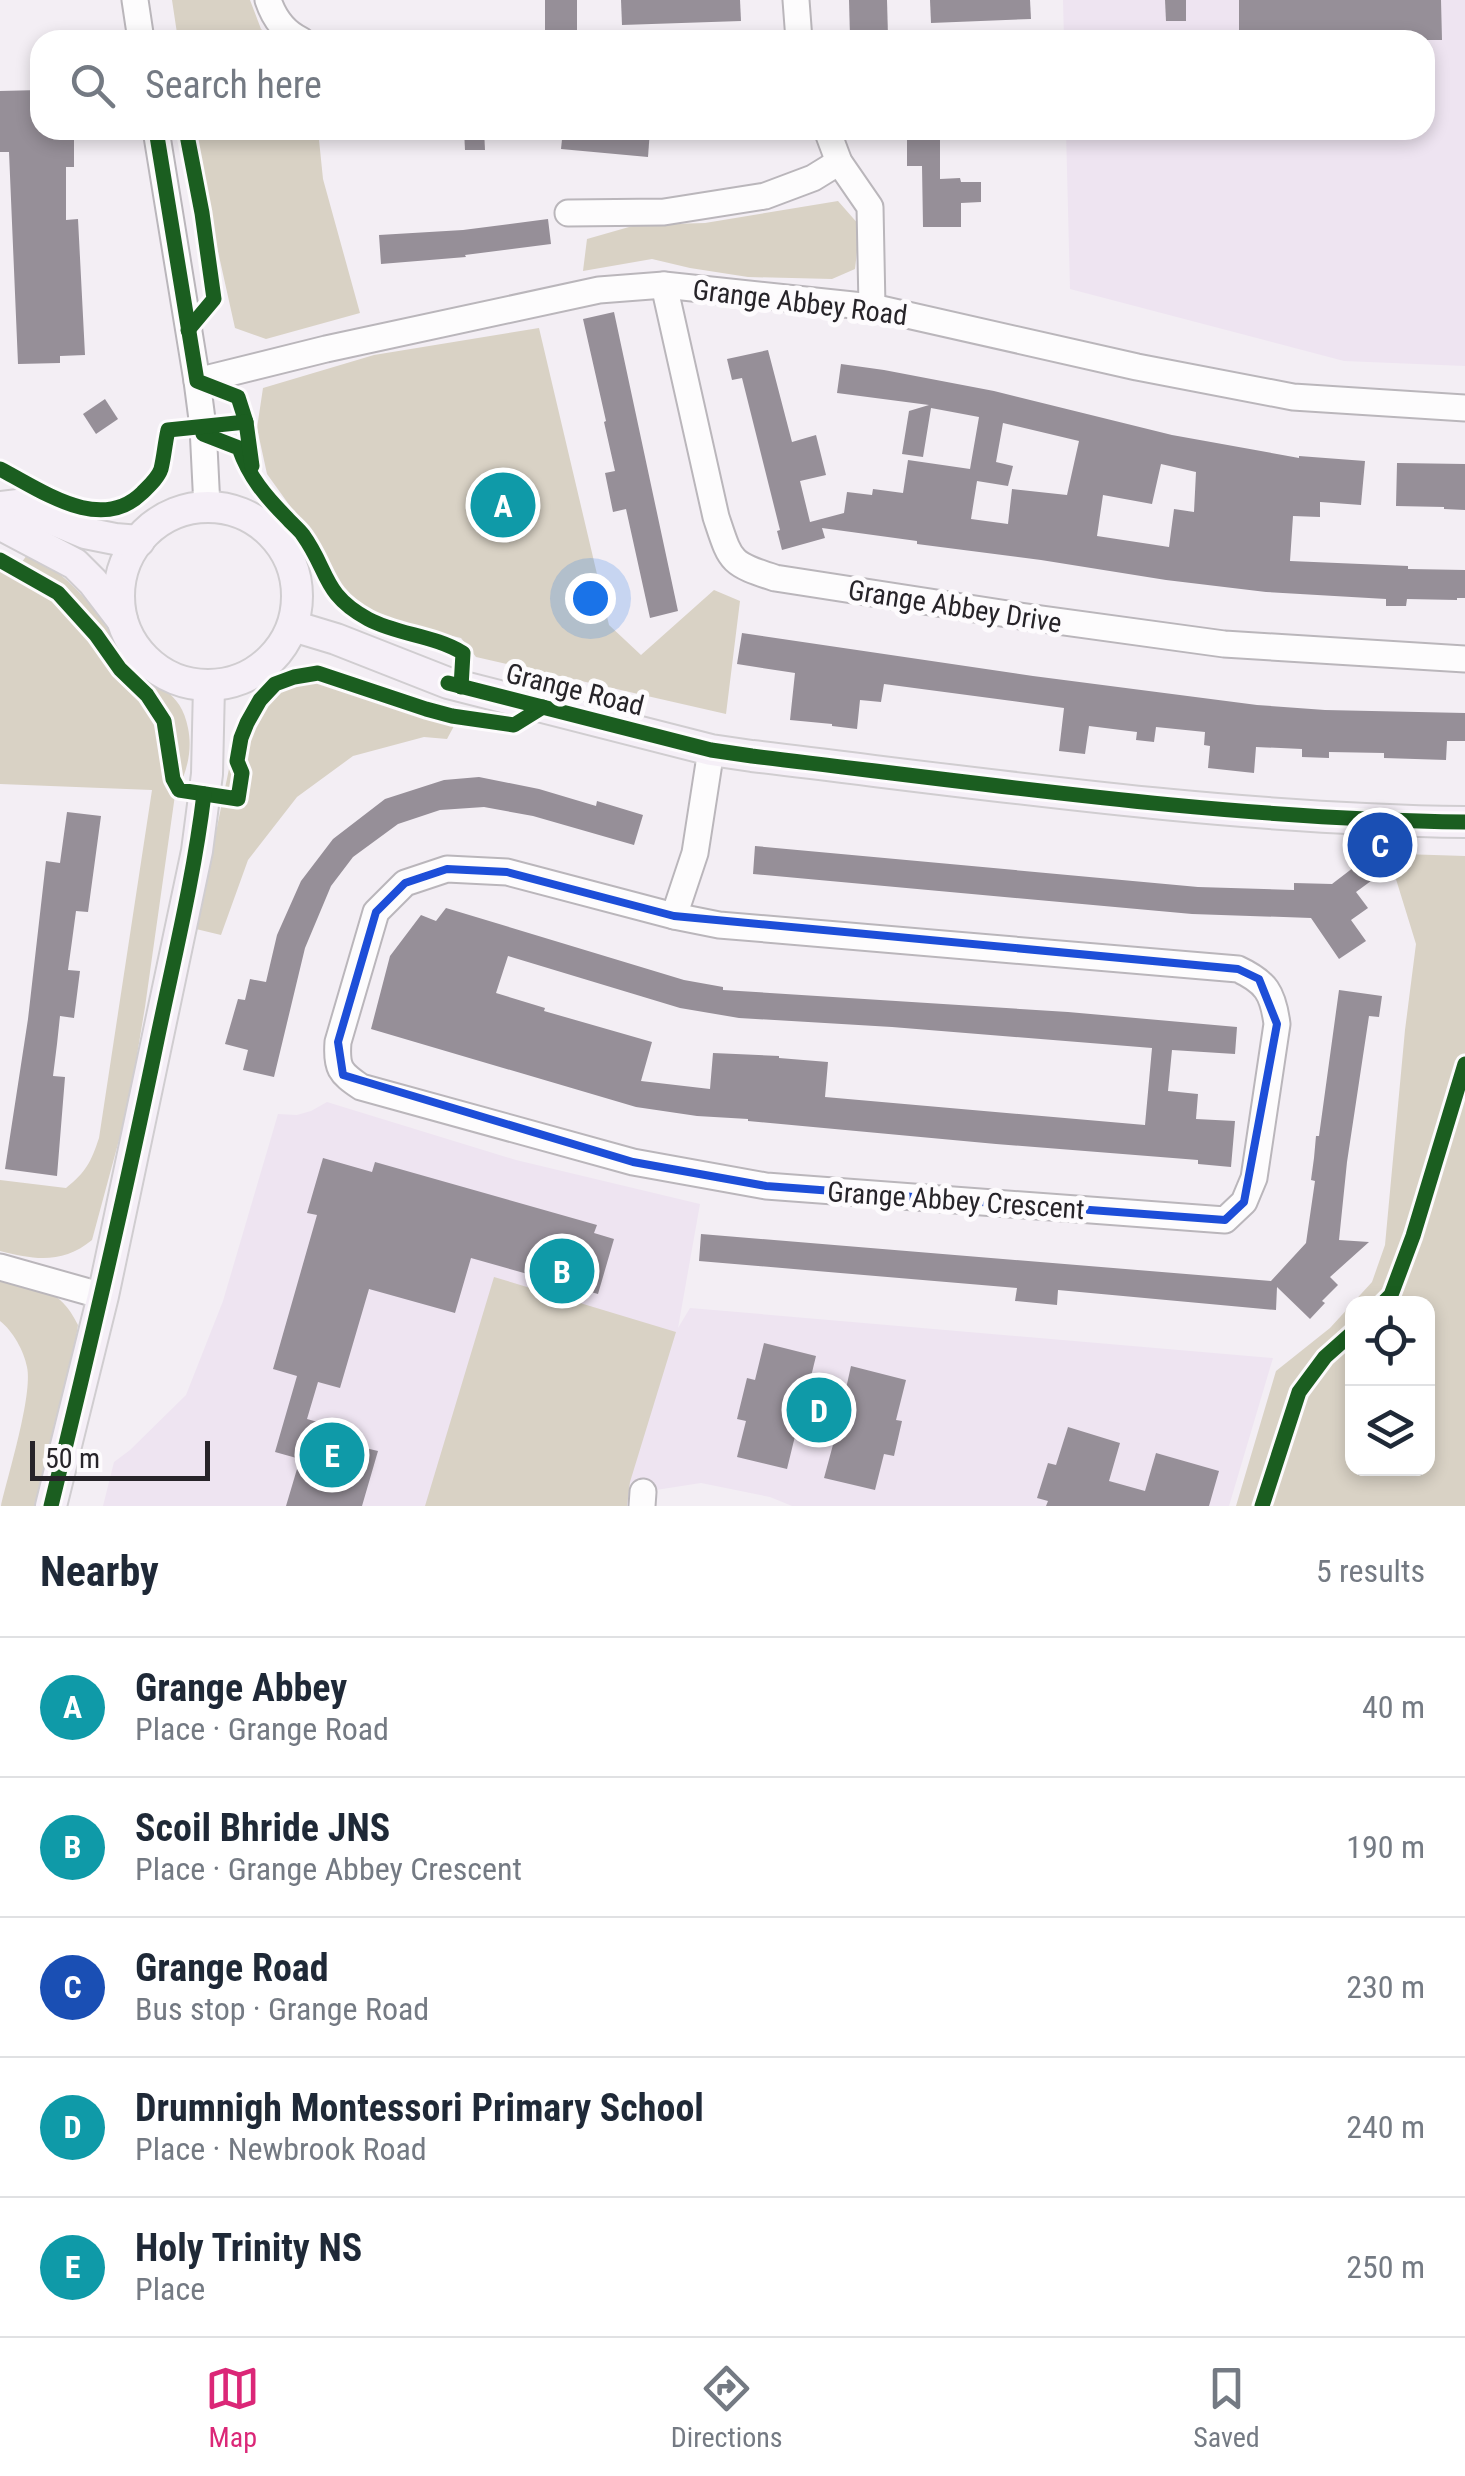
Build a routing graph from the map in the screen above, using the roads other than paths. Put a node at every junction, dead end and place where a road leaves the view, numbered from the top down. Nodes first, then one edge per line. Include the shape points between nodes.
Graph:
1 (135, 0) edge
2 (268, 0) edge
3 (796, 0) edge
4 (140, 30) edge
5 (286, 30) edge
6 (798, 30) edge
7 (158, 140) edge
8 (830, 140) edge
9 (838, 162) junction
10 (568, 212) dead end
11 (664, 285) junction
12 (872, 307) junction
13 (197, 381) junction
14 (1465, 408) edge
15 (0, 506) edge
16 (207, 506) junction
17 (0, 521) edge
18 (139, 540) junction
19 (122, 620) junction
20 (293, 626) junction
21 (1465, 658) edge
22 (209, 686) junction
23 (711, 750) junction
24 (1465, 822) edge
25 (674, 916) junction
26 (0, 1267) edge
27 (103, 1296) junction
28 (51, 1506) edge

1 - 4 street
2 - 5 street
3 - 6 street
7 - 13 street
8 - 9 street
9 - 10 street via 765,196 664,212
9 - 12 street via 870,207
11 - 12 street, Grange Abbey Road
11 - 13 street, Grange Abbey Road via 599,290
11 - 21 street, Grange Abbey Drive via 716,516 725,545 742,567 775,578 1224,644
12 - 14 street, Grange Abbey Road via 1293,397
13 - 16 street
15 - 18 main road via 18,504 84,533
16 - 18 main road via 178,512
16 - 20 main road via 236,510 282,544 298,598
17 - 19 main road via 75,564
18 - 19 main road via 121,575
19 - 22 main road via 138,652 158,670
20 - 22 main road via 252,675
20 - 23 main road, Grange Road via 448,683
22 - 27 main road via 196,850
23 - 24 main road, Grange Road via 1144,802
23 - 25 street via 696,853
25 - 25 street, Grange Abbey Crescent via 1238,968 1259,978 1274,1000 1277,1024 1254,1178 1244,1202 1224,1220 766,1186 632,1162 362,1087 343,1075 336,1060 376,912 405,883 447,869 507,872
26 - 27 street
27 - 28 main road

